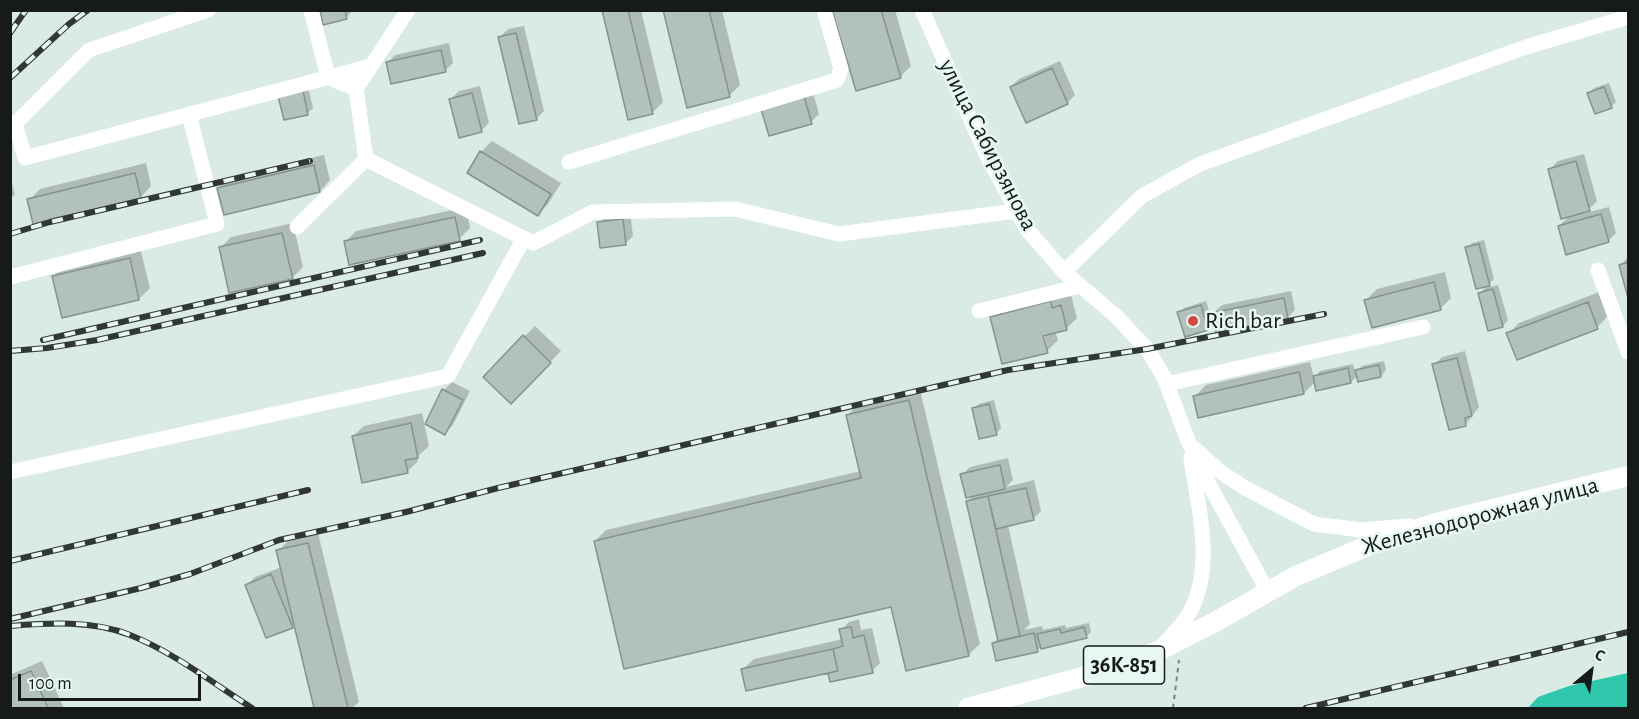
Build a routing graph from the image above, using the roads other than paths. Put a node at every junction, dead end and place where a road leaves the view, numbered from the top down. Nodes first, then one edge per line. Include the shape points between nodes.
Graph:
1 (208, 10) edge
2 (311, 10) edge
3 (408, 10) edge
4 (824, 10) edge
5 (922, 10) edge
6 (1629, 17) edge
7 (371, 66) junction
8 (328, 77) junction
9 (356, 89) junction
10 (189, 114) junction
11 (366, 159) junction
12 (569, 162) dead end
13 (1016, 211) junction
14 (297, 227) dead end
15 (524, 238) junction
16 (1598, 270) dead end
17 (1064, 272) junction
18 (10, 277) edge
19 (1080, 286) junction
20 (980, 311) dead end
21 (1423, 327) dead end
22 (1629, 352) edge
23 (1167, 384) junction
24 (1189, 443) junction
25 (10, 472) edge
26 (1629, 476) edge
27 (1436, 524) junction
28 (1268, 592) junction
29 (1158, 651) junction
30 (968, 708) edge

1 - 10 street via 89,50 15,124 25,158
2 - 8 street
3 - 7 street
4 - 12 street via 841,69 837,80
5 - 13 street, улица Сабирзянова
6 - 17 street via 1526,47 1200,164 1142,196
7 - 8 street
7 - 9 street
8 - 9 street
8 - 10 street
9 - 11 street
10 - 18 street via 217,224
11 - 14 street
11 - 15 street
13 - 15 street via 839,234 735,209 593,212 533,243
13 - 17 street, улица Сабирзянова
15 - 25 street via 448,375
16 - 22 street
17 - 19 street, улица Сабирзянова
19 - 20 street
19 - 23 street, улица Сабирзянова via 1136,336
21 - 23 street
23 - 24 street, улица Сабирзянова
24 - 27 street via 1219,471 1245,488 1314,524 1361,530
24 - 28 street
24 - 29 street via 1203,548 1202,573 1189,614
26 - 27 main road, Железнодорожная улица / 36К-851
27 - 28 main road, Железнодорожная улица / 36К-851 via 1332,560
28 - 29 main road, Железнодорожная улица / 36К-851
29 - 30 main road, Железнодорожная улица / 36К-851 via 1112,669

